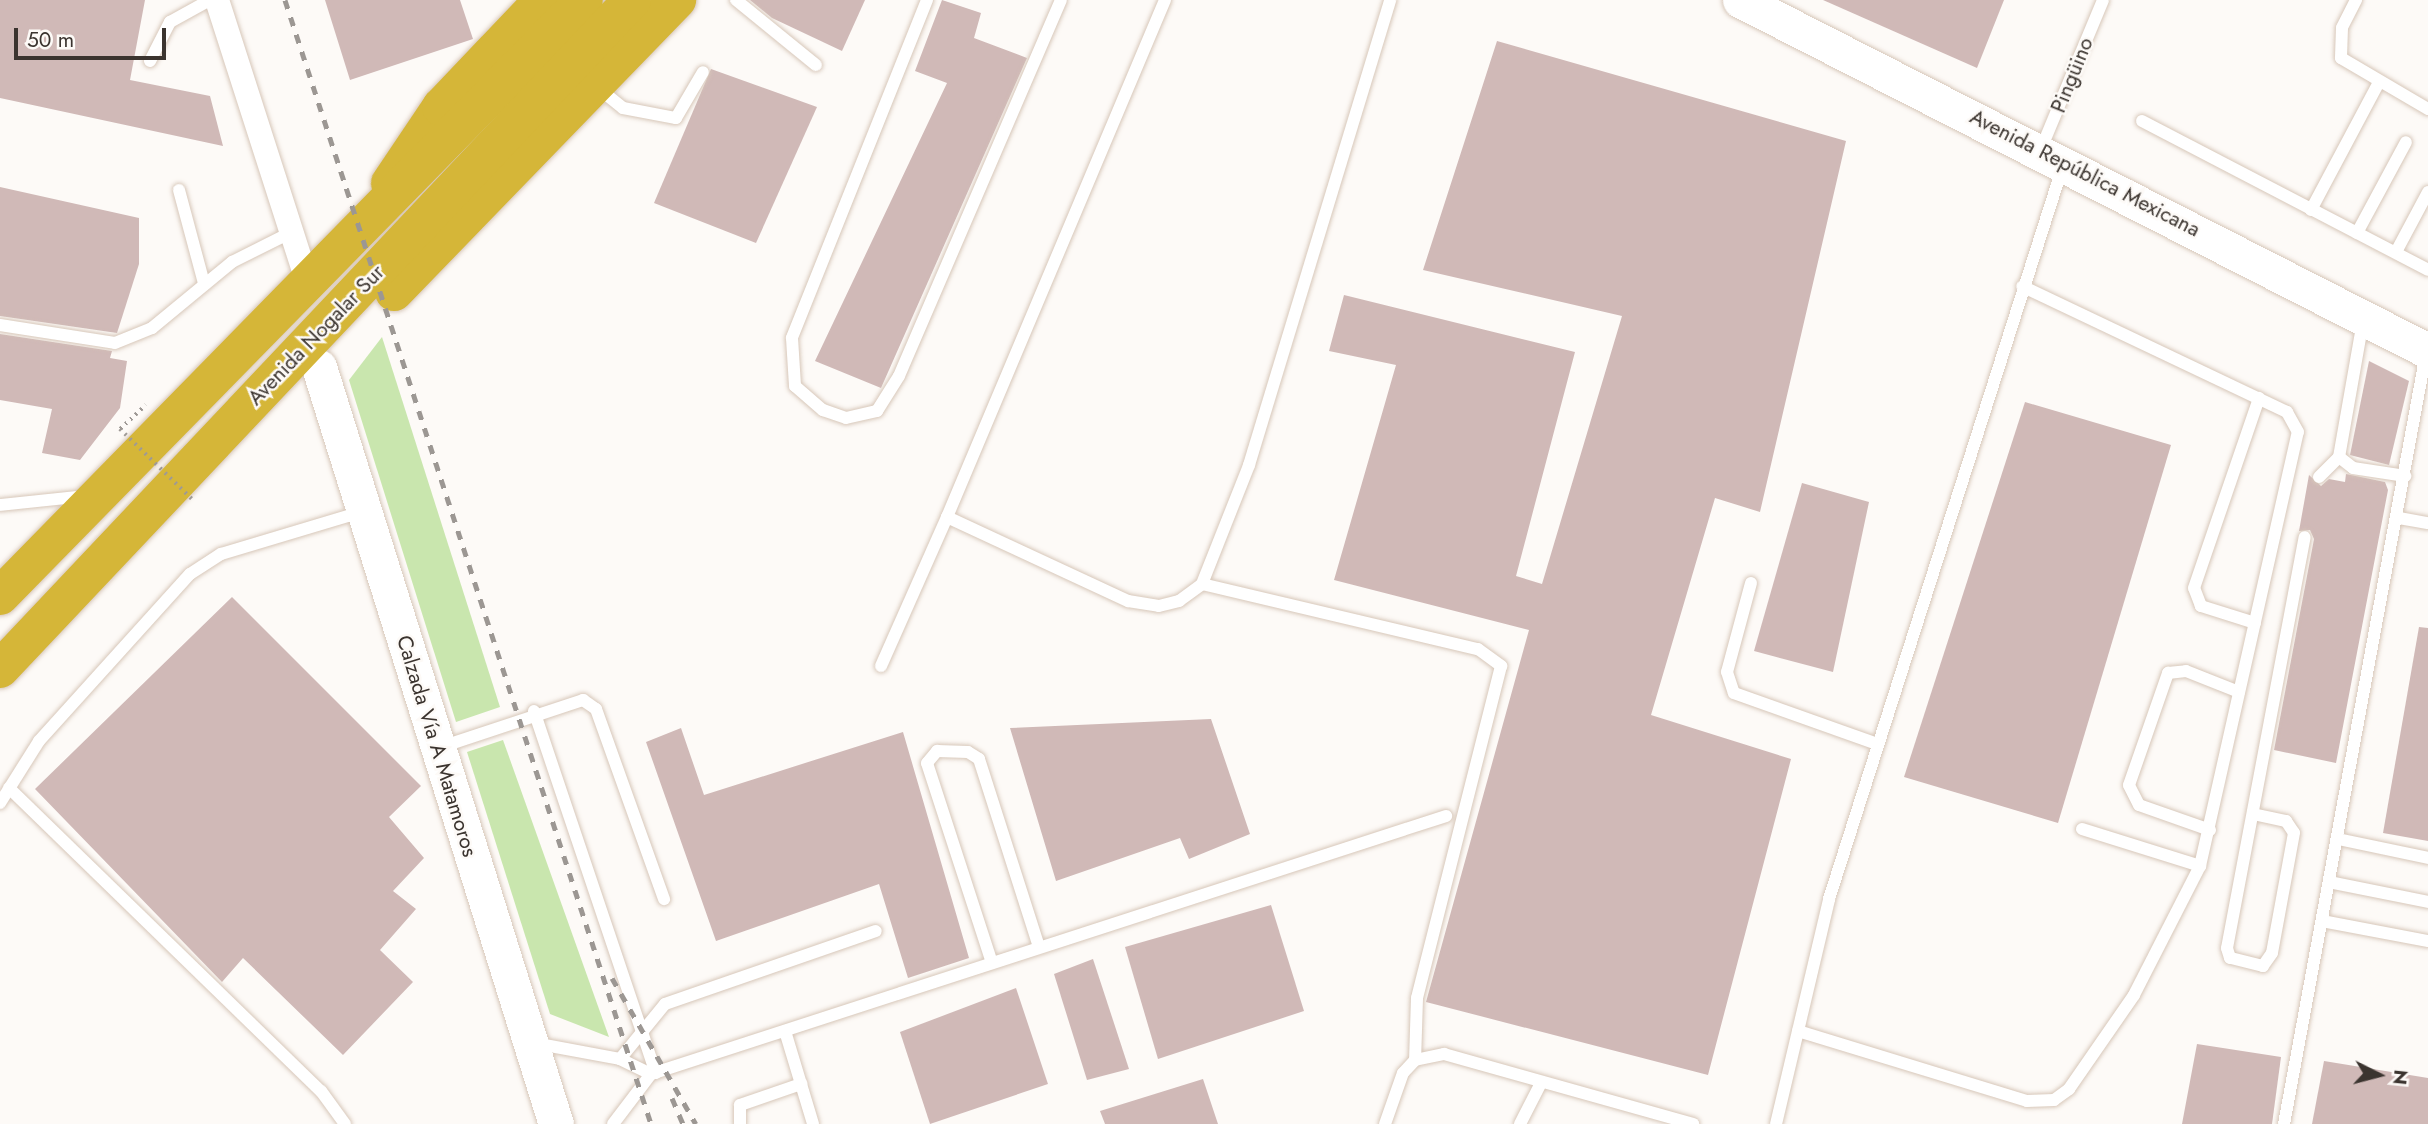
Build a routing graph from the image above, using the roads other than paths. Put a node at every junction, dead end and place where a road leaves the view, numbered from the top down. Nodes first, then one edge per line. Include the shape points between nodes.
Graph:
1 (210, 0) edge
2 (217, 0) edge
3 (543, 0) edge
4 (584, 0) edge
5 (632, 0) edge
6 (677, 0) edge
7 (736, 0) edge
8 (928, 0) edge
9 (1061, 0) edge
10 (1165, 0) edge
11 (1390, 0) edge
12 (1740, 0) edge
13 (2103, 0) edge
14 (2356, 0) edge
15 (150, 61) dead end
16 (816, 65) dead end
17 (703, 72) dead end
18 (537, 74) junction
19 (2378, 83) junction
20 (594, 85) junction
21 (2428, 109) edge
22 (2142, 121) dead end
23 (2406, 142) dead end
24 (2053, 156) junction
25 (179, 190) dead end
26 (2428, 192) edge
27 (2311, 210) junction
28 (370, 222) junction
29 (290, 233) junction
30 (2357, 233) junction
31 (2396, 252) junction
32 (2428, 270) edge
33 (307, 281) junction
34 (204, 282) junction
35 (2022, 286) junction
36 (2363, 317) junction
37 (0, 325) edge
38 (2427, 351) edge
39 (319, 368) junction
40 (2259, 398) junction
41 (2414, 424) junction
42 (2428, 430) edge
43 (214, 442) junction
44 (2339, 457) junction
45 (2405, 476) junction
46 (2319, 477) dead end
47 (100, 494) junction
48 (0, 505) edge
49 (364, 511) junction
50 (947, 517) junction
51 (2399, 518) junction
52 (2428, 523) edge
53 (2305, 537) dead end
54 (1751, 583) dead end
55 (1202, 584) junction
56 (0, 596) edge
57 (2255, 623) junction
58 (881, 666) dead end
59 (0, 669) edge
60 (2239, 692) junction
61 (534, 711) junction
62 (1877, 744) junction
63 (438, 748) junction
64 (9, 788) junction
65 (0, 803) edge
66 (2253, 814) junction
67 (1446, 816) dead end
68 (2082, 829) dead end
69 (2210, 830) junction
70 (2338, 839) junction
71 (2428, 858) edge
72 (2200, 866) junction
73 (2329, 882) junction
74 (664, 899) dead end
75 (2428, 902) edge
76 (2322, 921) junction
77 (876, 931) dead end
78 (2428, 942) edge
79 (1039, 947) junction
80 (992, 963) junction
81 (641, 1028) junction
82 (785, 1031) junction
83 (1798, 1031) junction
84 (530, 1042) junction
85 (620, 1059) junction
86 (1415, 1060) junction
87 (654, 1074) junction
88 (1541, 1083) junction
89 (801, 1084) junction
90 (345, 1124) edge
91 (556, 1124) edge
92 (613, 1124) edge
93 (740, 1124) edge
94 (813, 1124) edge
95 (1385, 1124) edge
96 (1520, 1124) edge
97 (1693, 1124) edge
98 (1776, 1124) edge
99 (2284, 1124) edge

1 - 15 lane via 170,22
2 - 29 street
3 - 28 highway via 428,123
4 - 18 highway, Avenida Nogalar Sur
5 - 18 highway, Avenida Nogalar Sur
6 - 20 highway
7 - 16 lane
8 - 9 lane via 792,338 795,386 808,400 846,418 877,411 900,376
10 - 50 lane
11 - 55 lane via 1249,465
12 - 24 street, Avenida República Mexicana
13 - 24 lane, Pingüino
14 - 19 lane via 2342,28 2341,58
17 - 20 lane via 677,118 623,108
18 - 28 highway, Avenida Nogalar Sur
18 - 43 highway, Avenida Nogalar Sur
19 - 21 lane
19 - 27 lane
20 - 39 highway
22 - 27 lane
23 - 30 lane
24 - 35 lane, Pingüino
24 - 36 street, Avenida República Mexicana
25 - 34 lane
26 - 31 lane
27 - 30 lane
28 - 33 highway, Avenida Nogalar Sur
29 - 33 street
29 - 34 lane
30 - 31 lane
31 - 32 lane
33 - 47 highway, Avenida Nogalar Sur
34 - 37 lane via 152,328 115,343
35 - 40 lane
35 - 62 lane, Pingüino
36 - 38 street, Avenida República Mexicana
36 - 44 lane
38 - 41 lane
39 - 43 highway via 260,421
39 - 49 street, Calzada Vía A Matamoros
40 - 57 lane via 2287,412 2298,432
40 - 57 lane via 2194,588 2200,606
41 - 42 lane
41 - 45 lane
43 - 59 highway, Avenida Nogalar Sur
44 - 45 lane via 2353,468
44 - 46 lane
45 - 51 lane
47 - 48 lane
47 - 56 highway, Avenida Nogalar Sur
49 - 63 street, Calzada Vía A Matamoros
49 - 64 lane via 220,554 190,574 39,741
50 - 55 lane via 1128,601 1159,606 1180,601
50 - 58 lane
51 - 52 lane
51 - 70 lane
53 - 66 lane
54 - 62 lane via 1727,672 1734,693
55 - 86 lane via 1478,649 1501,666 1417,998
57 - 60 lane
60 - 69 lane
60 - 69 lane via 2186,671 2168,673 2129,785 2139,806
61 - 63 lane
61 - 74 lane via 583,700 596,709
61 - 81 lane
62 - 83 lane, Pingüino via 1829,900
63 - 84 street, Calzada Vía A Matamoros
64 - 65 lane
64 - 90 lane via 321,1091
66 - 66 lane via 2227,948 2230,958 2263,966 2272,953 2294,833 2286,821
67 - 79 lane
68 - 72 lane
69 - 72 lane
70 - 71 lane
70 - 73 lane
72 - 83 lane via 2134,995 2069,1089 2054,1100 2026,1101
73 - 75 lane
73 - 76 lane
76 - 78 lane
76 - 99 lane
77 - 81 lane via 666,1004
79 - 80 lane
79 - 80 lane via 979,759 937,751 927,763
80 - 82 lane
81 - 85 lane
81 - 87 lane
82 - 87 lane
82 - 89 lane
83 - 98 lane, Pingüino
84 - 85 lane
84 - 91 street, Calzada Vía A Matamoros
85 - 87 lane
86 - 88 lane via 1444,1054
86 - 95 lane via 1403,1073
87 - 92 lane
88 - 96 lane
88 - 97 lane
89 - 93 lane via 740,1105
89 - 94 lane

